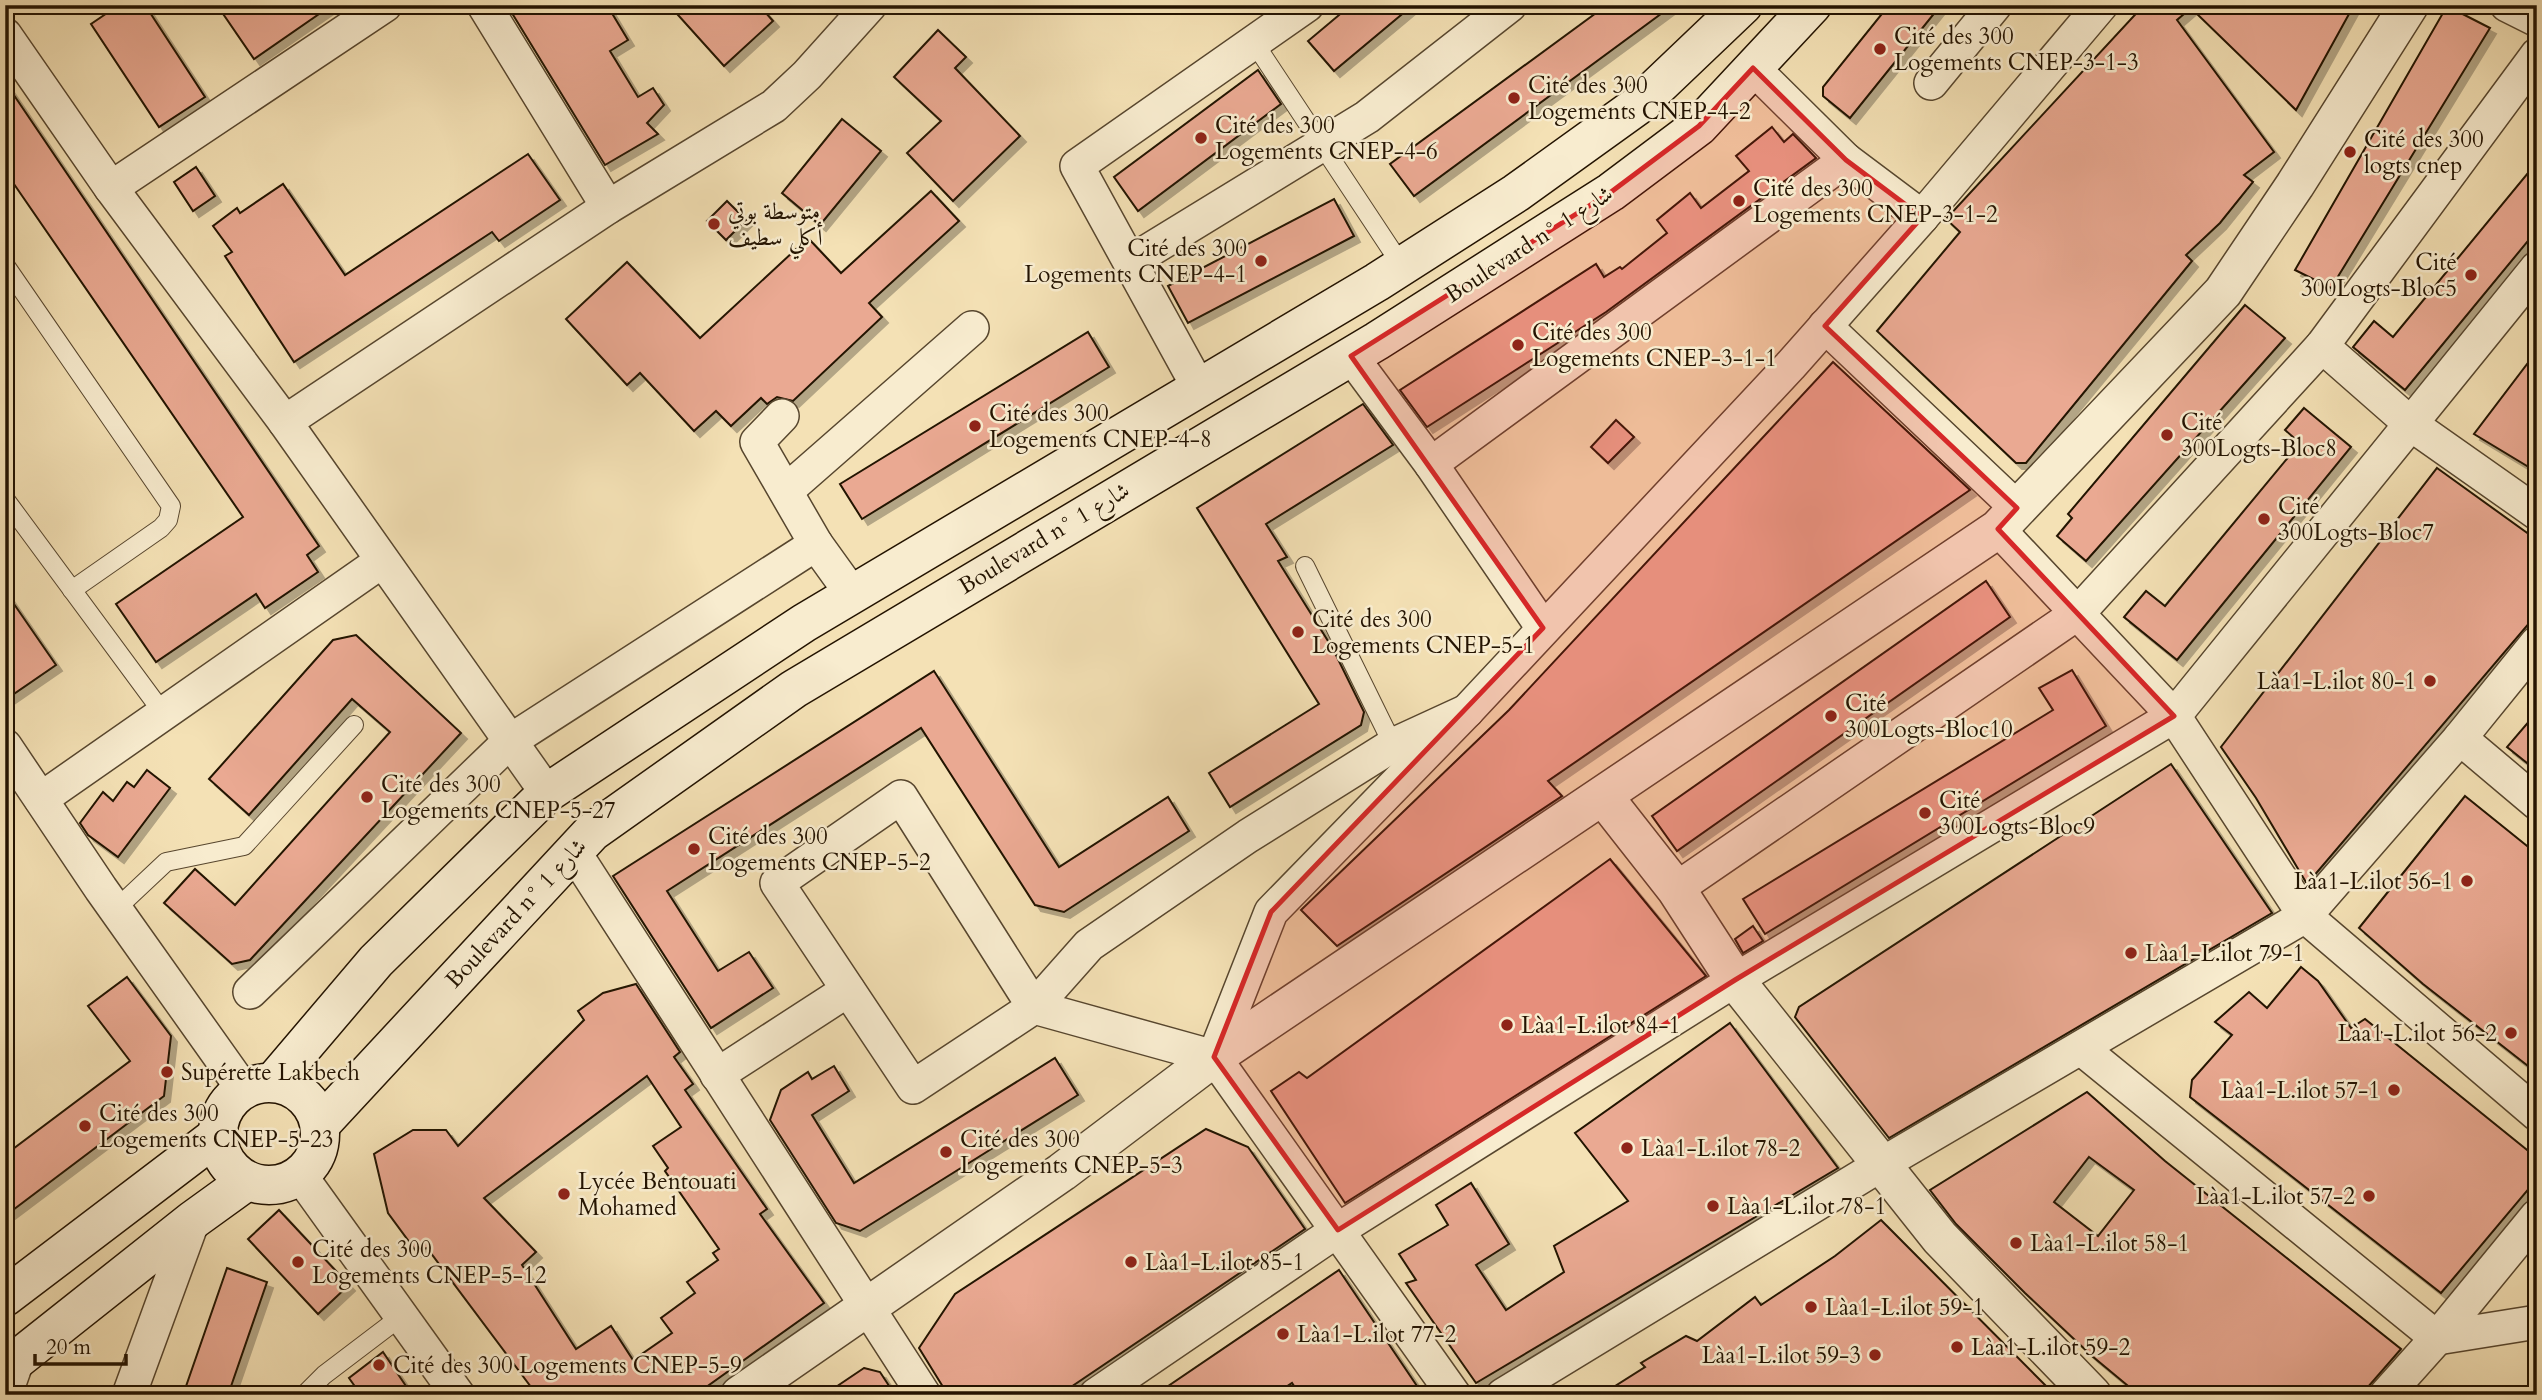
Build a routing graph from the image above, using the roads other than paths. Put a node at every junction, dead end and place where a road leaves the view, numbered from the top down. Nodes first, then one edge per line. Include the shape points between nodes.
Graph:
1 (385, 5) edge
2 (484, 5) edge
3 (870, 5) edge
4 (1307, 5) edge
5 (1510, 5) edge
6 (1743, 5) edge
7 (1812, 5) edge
8 (1994, 5) edge
9 (2101, 5) edge
10 (2409, 5) edge
11 (2507, 5) edge
12 (2537, 20) edge
13 (5, 35) edge
14 (1255, 44) junction
15 (2537, 55) edge
16 (1753, 68) junction
17 (1931, 83) dead end
18 (1321, 145) junction
19 (1846, 160) junction
20 (111, 188) junction
21 (608, 207) junction
22 (1922, 217) junction
23 (1130, 262) junction
24 (5, 265) edge
25 (1402, 266) junction
26 (2537, 268) edge
27 (1825, 326) junction
28 (972, 328) dead end
29 (2322, 346) junction
30 (1351, 356) junction
31 (1199, 388) junction
32 (782, 416) dead end
33 (285, 422) junction
34 (2412, 425) junction
35 (1431, 464) junction
36 (786, 491) junction
37 (5, 499) edge
38 (2537, 513) edge
39 (2008, 518) junction
40 (816, 544) junction
41 (382, 561) junction
42 (1305, 566) dead end
43 (72, 590) junction
44 (852, 594) junction
45 (2078, 613) junction
46 (1543, 628) junction
47 (2537, 643) edge
48 (1467, 711) junction
49 (163, 713) junction
50 (2174, 716) junction
51 (354, 724) dead end
52 (2460, 738) junction
53 (510, 741) junction
54 (1393, 745) junction
55 (5, 746) edge
56 (547, 793) junction
57 (1603, 796) junction
58 (41, 799) junction
59 (2537, 803) edge
60 (574, 852) junction
61 (1676, 889) junction
62 (116, 909) junction
63 (2305, 916) junction
64 (1735, 979) junction
65 (848, 990) junction
66 (250, 992) dead end
67 (1034, 1007) junction
68 (2082, 1049) junction
69 (1214, 1057) junction
70 (717, 1075) junction
71 (258, 1085) junction
72 (2537, 1114) edge
73 (320, 1125) junction
74 (218, 1135) junction
75 (1882, 1164) junction
76 (300, 1175) junction
77 (247, 1181) junction
78 (2537, 1216) edge
79 (193, 1220) junction
80 (1338, 1230) junction
81 (5, 1297) edge
82 (866, 1307) junction
83 (403, 1315) junction
84 (2537, 1322) edge
85 (2437, 1338) junction
86 (12, 1364) edge
87 (5, 1395) edge
88 (129, 1395) edge
89 (304, 1395) edge
90 (458, 1395) edge
91 (740, 1395) edge
92 (924, 1395) edge
93 (1096, 1395) edge
94 (1454, 1395) edge
95 (1503, 1395) edge
96 (2092, 1395) edge
97 (2386, 1395) edge

1 - 20 street
2 - 21 street
3 - 21 street via 774,106
4 - 14 street
5 - 18 street via 1367,117
6 - 25 main road via 1637,106 1516,193
7 - 16 main road, Boulevard n° شارع 1
8 - 17 street
9 - 22 street
10 - 39 main road via 2223,292
11 - 12 street
13 - 20 street
14 - 18 lane
14 - 23 street via 1077,166
15 - 29 street
16 - 19 street
16 - 30 main road, Boulevard n° شارع 1 via 1699,126 1611,192
18 - 23 street
18 - 25 lane
19 - 22 street
19 - 35 street
20 - 33 street
21 - 33 street
22 - 27 street
23 - 31 street
24 - 43 lane via 171,506 161,528
25 - 31 main road
26 - 34 street
27 - 39 street
27 - 46 street
28 - 36 street
29 - 34 street
29 - 45 street
30 - 35 street
30 - 60 main road, Boulevard n° شارع 1 via 794,689 592,832
31 - 44 main road
32 - 36 street via 757,442
33 - 41 street
34 - 38 street
34 - 50 street
35 - 46 street
36 - 40 street
37 - 43 lane
39 - 45 street
39 - 57 main road
40 - 44 street
40 - 53 street
41 - 49 street
41 - 53 street
42 - 54 lane
43 - 49 lane
44 - 56 main road
45 - 50 street
45 - 61 street
46 - 48 street
47 - 52 street
48 - 54 street
48 - 69 street via 1271,912
49 - 58 street
50 - 63 street
50 - 64 street
51 - 62 lane via 244,846 166,862
52 - 59 street
52 - 63 street
53 - 56 street
53 - 66 street
54 - 67 street via 1248,836 1089,945
55 - 58 street
56 - 71 main road
57 - 61 main road
57 - 69 main road
58 - 62 street
60 - 70 street
60 - 73 main road, Boulevard n° شارع 1
61 - 64 main road
62 - 71 street
63 - 68 street
63 - 72 street
64 - 75 main road
64 - 80 street
65 - 67 street via 913,1087
65 - 67 street via 777,883 901,797
65 - 70 street
67 - 69 street
68 - 75 street
68 - 85 street
69 - 80 street
69 - 82 main road via 1062,1171
70 - 82 street
71 - 73 main road via 303,1095
71 - 74 main road via 226,1105
73 - 76 main road via 317,1153
74 - 77 main road via 226,1162
74 - 81 main road
75 - 95 street
75 - 96 main road via 1940,1238
76 - 77 main road via 274,1185
76 - 83 street
77 - 79 main road
78 - 85 street
79 - 86 main road
79 - 88 street
80 - 93 street
80 - 94 street
82 - 91 main road
82 - 92 street
83 - 89 lane
83 - 90 street
84 - 85 street
85 - 97 street
86 - 87 street

